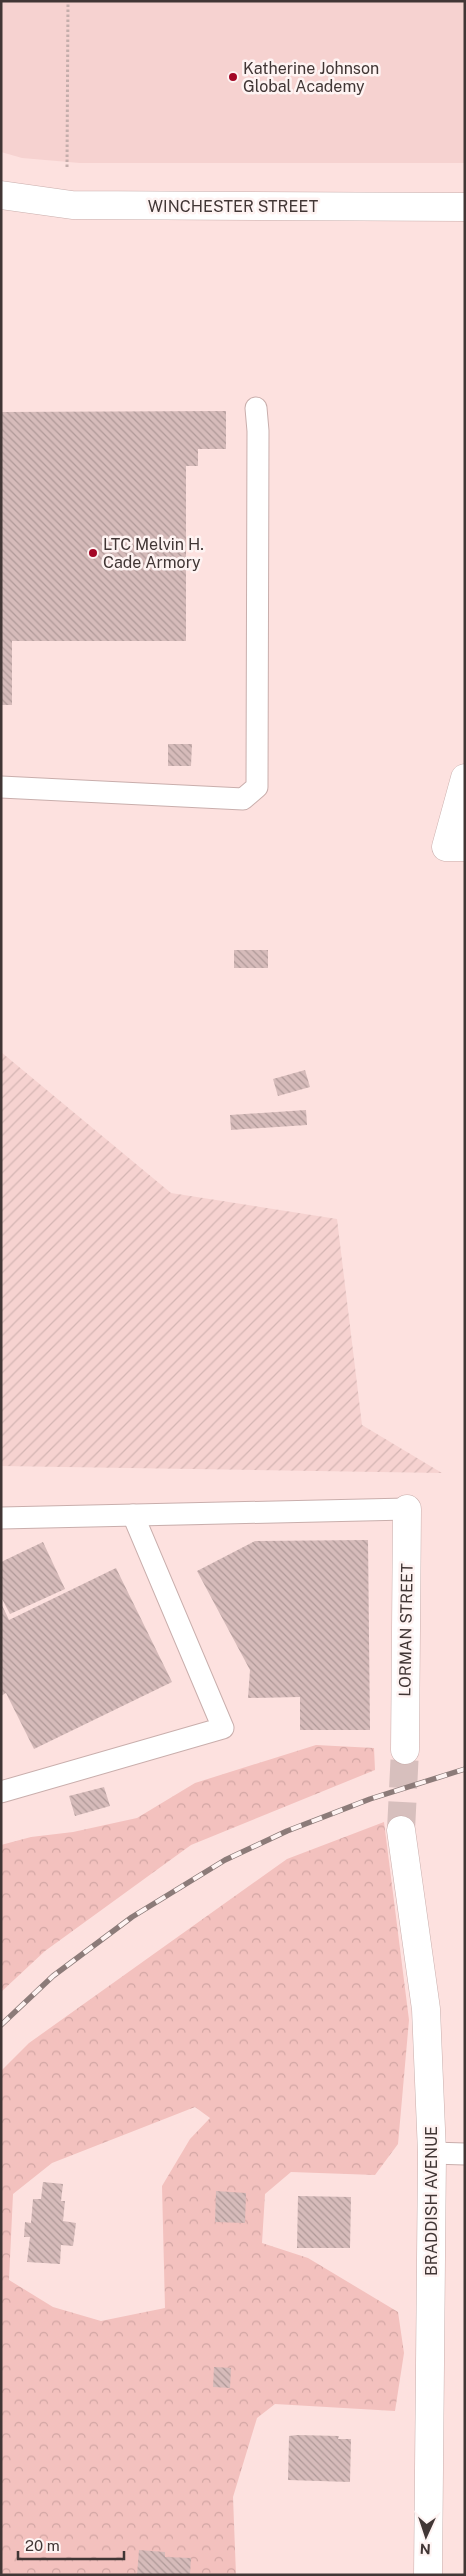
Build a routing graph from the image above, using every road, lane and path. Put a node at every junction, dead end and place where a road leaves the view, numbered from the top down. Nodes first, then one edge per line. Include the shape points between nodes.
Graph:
1 (68, 1) edge
2 (67, 167) dead end
3 (1, 195) edge
4 (465, 207) edge
5 (256, 408) dead end
6 (465, 778) edge
7 (1, 788) edge
8 (455, 847) edge
9 (408, 1509) joint
10 (134, 1515) junction
11 (1, 1518) edge
12 (404, 1750) tunnel mouth
13 (1, 1792) edge
14 (401, 1830) tunnel mouth
15 (432, 2153) junction
16 (465, 2154) edge
17 (428, 2575) edge

1 - 2 path
3 - 4 street, WINCHESTER STREET via 72,205
5 - 7 lane via 257,787 244,799
6 - 8 street
9 - 10 lane
9 - 12 street, LORMAN STREET
10 - 11 lane
10 - 13 lane via 223,1728
14 - 15 street, BRADDISH AVENUE via 426,2009
15 - 16 lane
15 - 17 street, BRADDISH AVENUE

